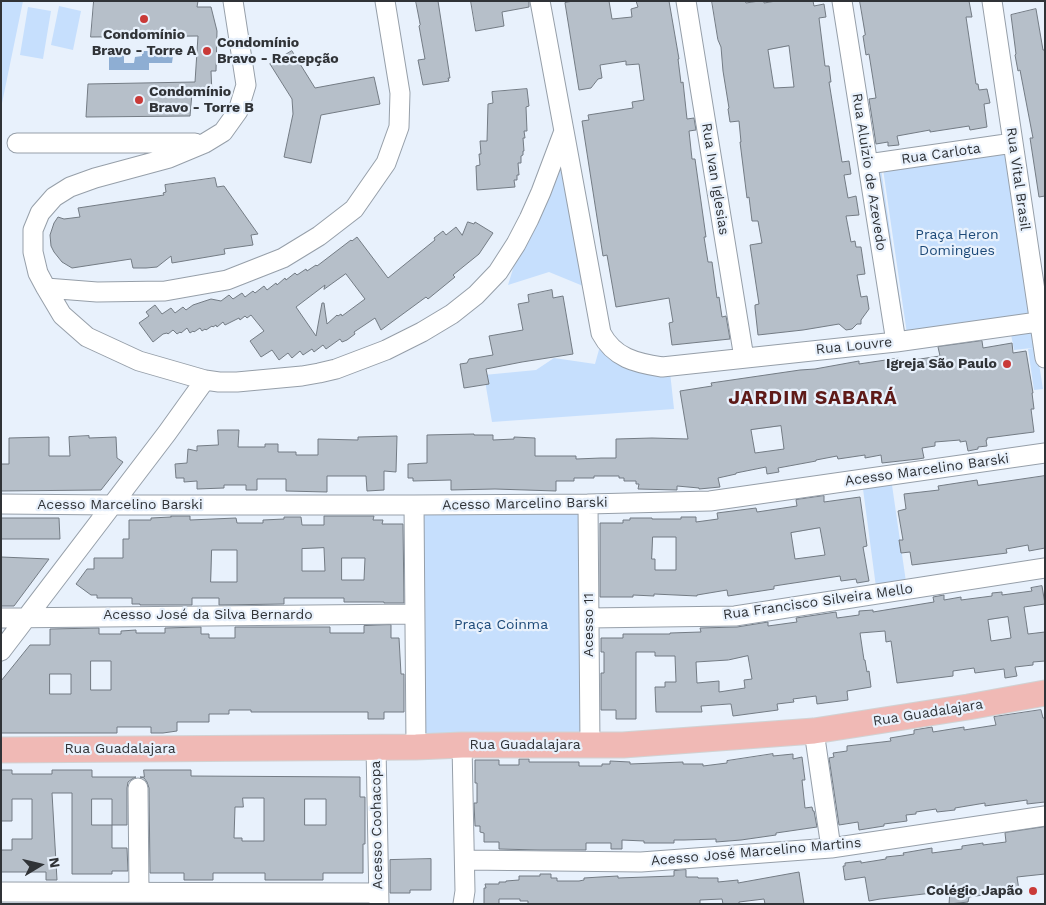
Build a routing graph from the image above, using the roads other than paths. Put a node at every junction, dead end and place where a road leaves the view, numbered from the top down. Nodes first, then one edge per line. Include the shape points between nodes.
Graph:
1 (233, 1) edge
2 (385, 1) edge
3 (540, 1) edge
4 (686, 1) edge
5 (842, 1) edge
6 (992, 1) edge
7 (564, 131) junction
8 (17, 143) dead end
9 (206, 143) junction
10 (1013, 143) junction
11 (868, 164) junction
12 (46, 288) junction
13 (1042, 321) edge
14 (896, 342) junction
15 (744, 358) junction
16 (1045, 358) edge
17 (205, 380) junction
18 (1045, 453) edge
19 (1, 504) edge
20 (588, 504) junction
21 (112, 505) junction
22 (414, 505) junction
23 (1045, 568) edge
24 (414, 614) junction
25 (28, 617) junction
26 (1, 618) edge
27 (589, 618) junction
28 (1, 651) edge
29 (1045, 694) edge
30 (814, 731) junction
31 (462, 745) junction
32 (590, 745) junction
33 (376, 747) junction
34 (416, 747) junction
35 (1, 750) edge
36 (138, 788) dead end
37 (1045, 816) edge
38 (831, 848) junction
39 (464, 860) junction
40 (1, 892) edge
41 (140, 892) junction
42 (378, 898) edge
43 (464, 904) edge

1 - 9 street via 246,85 238,111 223,132
2 - 12 street via 400,92 399,127 386,163 354,209 283,258 227,280 165,291 97,292
3 - 7 street, Rua Louvre
4 - 15 street, Rua Ivan Iglesias
5 - 11 street, Rua Aluizio de Azevedo
6 - 10 street, Rua Vital Brasil
7 - 15 street, Rua Louvre via 601,332 606,342 638,363 662,367
7 - 17 street via 541,192 516,244 498,272 452,314 422,332 380,343 336,369 302,376 237,382
8 - 9 street
9 - 12 street via 169,158 95,178 54,197 40,213 33,230 33,252
10 - 11 street, Rua Carlota
10 - 13 street, Rua Vital Brasil
11 - 14 street, Rua Aluizio de Azevedo
12 - 17 street via 62,315 87,337 139,361
13 - 14 street, Rua Louvre
13 - 16 street, Rua Vital Brasil
14 - 15 street, Rua Louvre
17 - 21 street
18 - 20 street, Acesso Marcelino Barski via 710,501
19 - 21 street, Acesso Marcelino Barski
20 - 22 street, Acesso Marcelino Barski
20 - 27 street, Acesso 11
21 - 22 street, Acesso Marcelino Barski
21 - 25 street
22 - 24 street
23 - 27 street, Rua Francisco Silveira Mello via 735,616
24 - 25 street, Acesso José da Silva Bernardo
24 - 34 street
25 - 26 street, Acesso José da Silva Bernardo
25 - 28 street
27 - 32 street, Acesso 11
29 - 30 main road, Rua Guadalajara
30 - 32 main road, Rua Guadalajara
30 - 38 street
31 - 32 main road, Rua Guadalajara
31 - 34 main road, Rua Guadalajara
31 - 39 street
33 - 34 main road, Rua Guadalajara
33 - 35 main road, Rua Guadalajara
33 - 42 street, Acesso Coohacopa
36 - 41 street
37 - 38 street, Acesso José Marcelino Martins
38 - 39 street, Acesso José Marcelino Martins via 641,862
39 - 43 street
40 - 41 street
41 - 42 street

